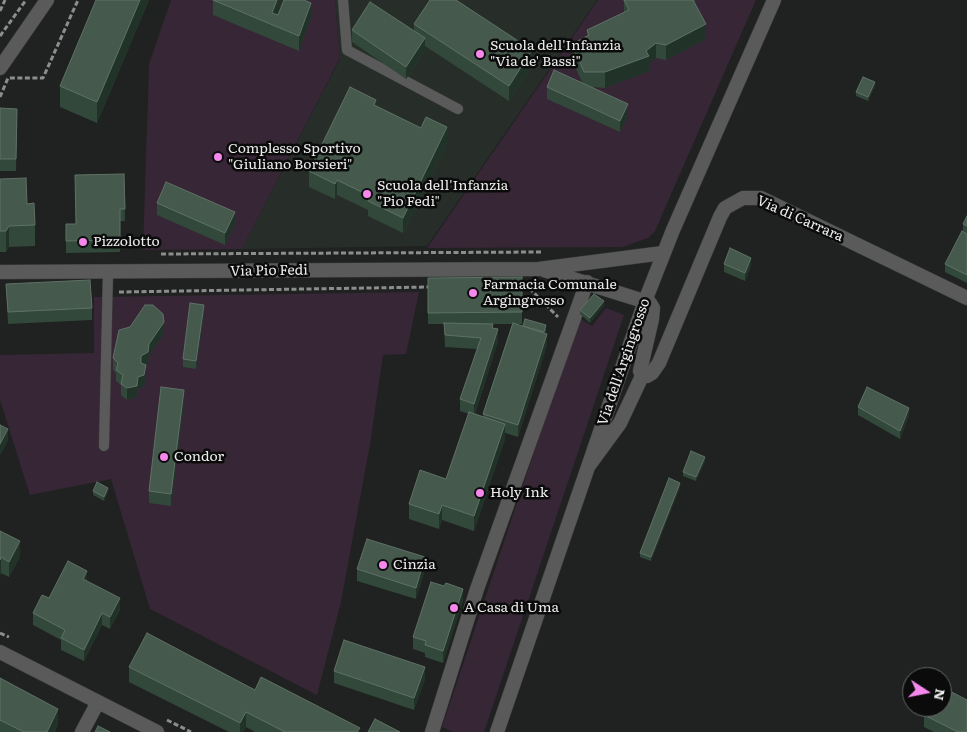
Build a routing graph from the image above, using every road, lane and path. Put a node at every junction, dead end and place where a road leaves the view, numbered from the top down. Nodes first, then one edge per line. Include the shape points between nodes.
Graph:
1 (4, 0) edge
2 (26, 0) edge
3 (47, 0) edge
4 (78, 0) edge
5 (343, 0) edge
6 (774, 0) edge
7 (0, 11) edge
8 (0, 36) edge
9 (0, 68) edge
10 (0, 97) edge
11 (458, 109) dead end
12 (551, 252) dead end
13 (663, 253) junction
14 (160, 254) dead end
15 (539, 269) junction
16 (0, 272) edge
17 (108, 272) junction
18 (586, 282) junction
19 (523, 283) edge
20 (430, 287) edge
21 (112, 292) dead end
22 (967, 298) edge
23 (645, 301) junction
24 (558, 317) dead end
25 (642, 376) junction
26 (104, 446) dead end
27 (588, 466) junction
28 (0, 652) edge
29 (98, 702) junction
30 (82, 732) edge
31 (157, 732) edge
32 (432, 732) edge
33 (497, 732) edge

1 - 7 path
2 - 8 path
3 - 9 street
4 - 10 path via 43,78 8,78
5 - 11 lane via 347,50
6 - 13 street, Via dell'Argingrosso
12 - 14 path
13 - 15 street, Via Pio Fedi
13 - 23 street, Via dell'Argingrosso
15 - 17 street, Via Pio Fedi
15 - 18 street, Via Pio Fedi
16 - 17 street, Via Pio Fedi
17 - 26 lane
18 - 23 street, Via Pio Fedi
18 - 32 street via 477,589
19 - 24 path
20 - 21 path
22 - 25 street, Via di Carrara via 761,198 742,198 725,208 660,364 652,373
23 - 25 street, Via di Carrara via 653,310 642,357
23 - 27 street, Via dell'Argingrosso
25 - 27 street, Via di Carrara via 620,423
27 - 33 street, Via dell'Argingrosso
28 - 29 street
29 - 30 street
29 - 31 street

